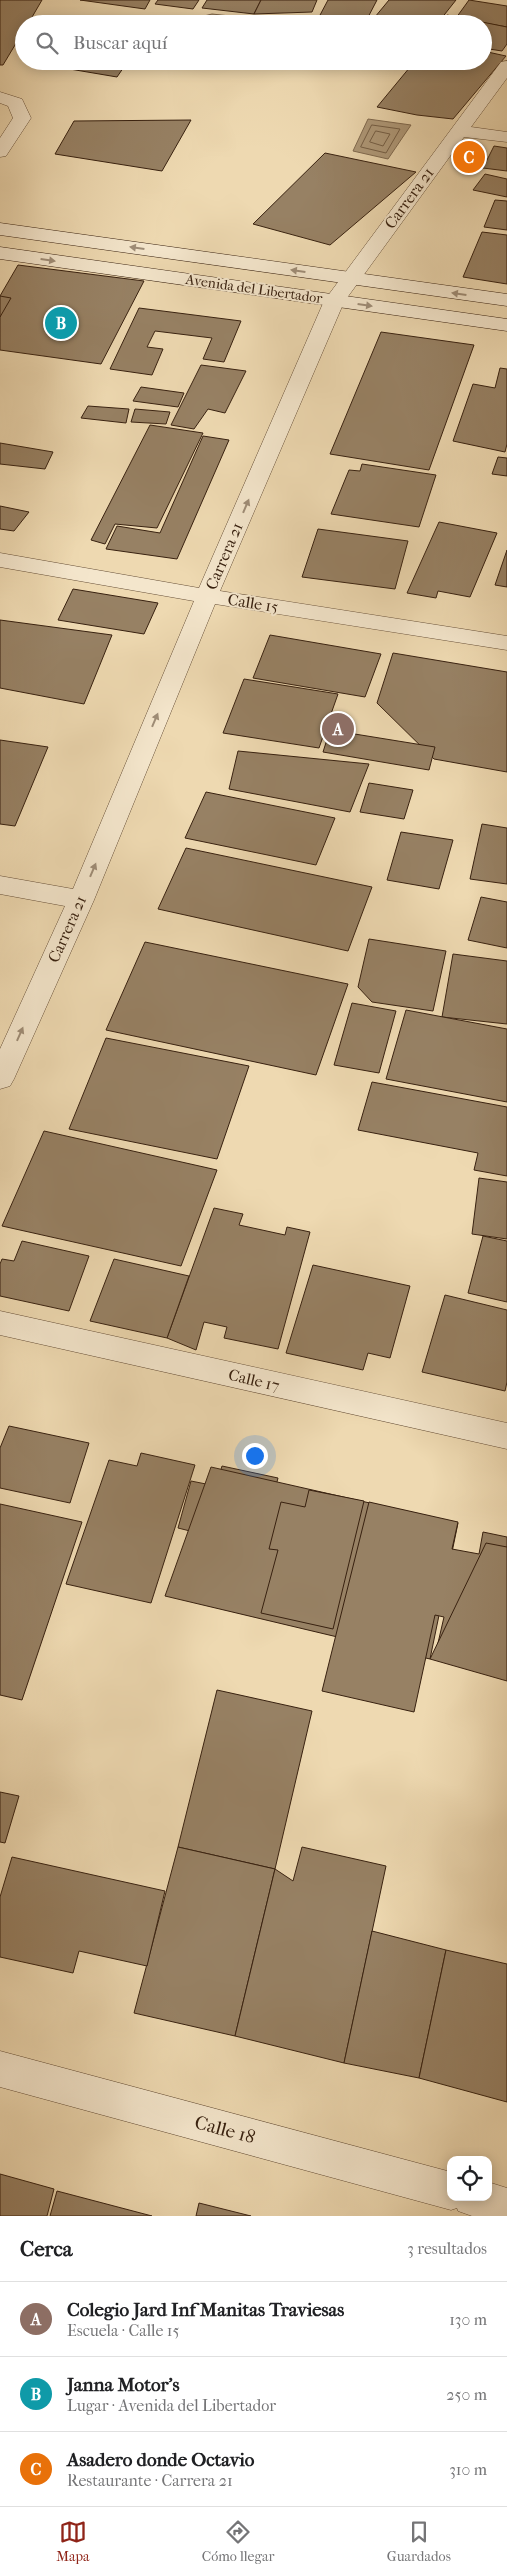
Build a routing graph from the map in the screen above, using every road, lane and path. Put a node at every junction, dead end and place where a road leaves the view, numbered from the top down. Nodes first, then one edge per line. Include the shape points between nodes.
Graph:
1 (507, 66) edge
2 (0, 97) edge
3 (458, 131) junction
4 (507, 137) edge
5 (0, 152) edge
6 (0, 229) edge
7 (0, 253) edge
8 (350, 278) junction
9 (507, 300) edge
10 (334, 301) junction
11 (507, 325) edge
12 (0, 560) edge
13 (207, 596) junction
14 (507, 643) edge
15 (0, 885) edge
16 (81, 900) junction
17 (0, 1079) edge
18 (0, 1323) edge
19 (507, 1436) edge
20 (0, 2069) edge
21 (447, 2191) edge
22 (486, 2201) edge
23 (507, 2207) edge

1 - 3 street, Carrera 21
2 - 5 street via 16,103 22,118
3 - 4 street
3 - 8 street, Carrera 21
8 -> 6 street, Avenida del Libertador
7 -> 10 street, Avenida del Libertador
9 -> 8 street, Avenida del Libertador
8 - 10 street, Carrera 21
10 -> 11 street, Avenida del Libertador
13 -> 10 street, Carrera 21
12 - 13 street, Calle 15
13 - 14 street, Calle 15
16 -> 13 street, Carrera 21
15 - 16 street
17 -> 16 street, Carrera 21
18 - 19 street, Calle 17
20 - 21 street, Calle 18
22 - 23 street

